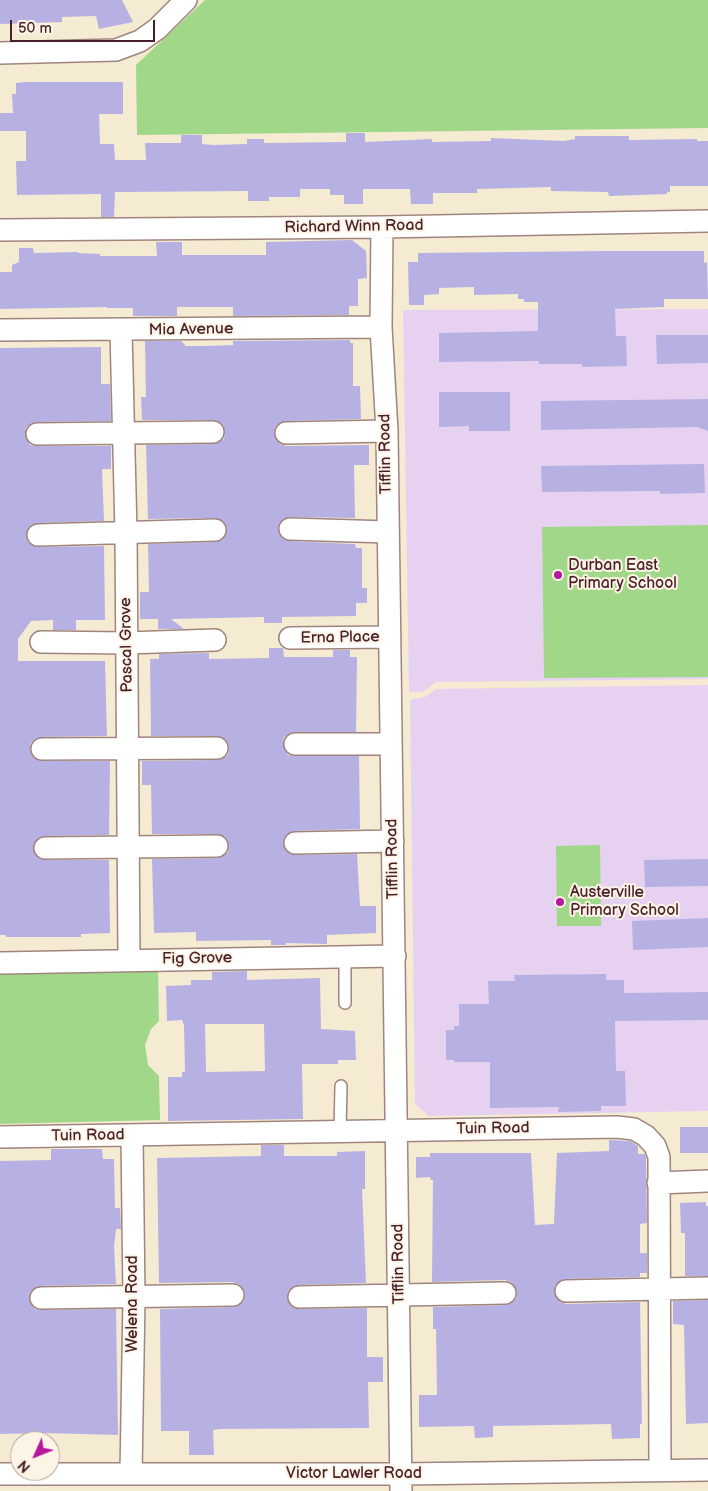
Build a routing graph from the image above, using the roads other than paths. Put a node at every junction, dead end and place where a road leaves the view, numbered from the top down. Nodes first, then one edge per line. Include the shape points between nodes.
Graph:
1 (186, 0) edge
2 (0, 53) edge
3 (708, 221) edge
4 (382, 228) junction
5 (0, 230) edge
6 (381, 327) junction
7 (0, 330) edge
8 (121, 330) junction
9 (386, 431) junction
10 (213, 432) dead end
11 (123, 433) junction
12 (286, 433) dead end
13 (38, 434) dead end
14 (290, 529) dead end
15 (215, 530) dead end
16 (388, 532) junction
17 (126, 533) junction
18 (38, 535) dead end
19 (390, 637) junction
20 (290, 638) dead end
21 (215, 640) dead end
22 (41, 642) dead end
23 (127, 643) junction
24 (295, 744) dead end
25 (390, 744) junction
26 (128, 748) junction
27 (217, 748) dead end
28 (42, 749) dead end
29 (393, 841) junction
30 (295, 843) dead end
31 (218, 846) dead end
32 (45, 848) dead end
33 (130, 848) junction
34 (395, 956) junction
35 (345, 957) junction
36 (130, 960) junction
37 (0, 963) edge
38 (345, 1003) dead end
39 (341, 1086) dead end
40 (398, 1131) junction
41 (340, 1132) junction
42 (132, 1136) junction
43 (0, 1137) edge
44 (708, 1181) edge
45 (658, 1183) junction
46 (708, 1288) edge
47 (661, 1289) junction
48 (566, 1291) dead end
49 (505, 1293) dead end
50 (233, 1295) dead end
51 (399, 1295) junction
52 (299, 1297) dead end
53 (41, 1298) dead end
54 (134, 1298) junction
55 (660, 1470) junction
56 (708, 1470) edge
57 (131, 1473) junction
58 (0, 1474) edge
59 (401, 1483) edge

1 - 2 street via 157,29 140,41 116,50
3 - 4 street, Richard Winn Road
4 - 5 street, Richard Winn Road
4 - 6 street, Tifflin Road
6 - 8 street, Mia Avenue
6 - 9 street, Tifflin Road
7 - 8 street, Mia Avenue
8 - 11 street, Pascal Grove
9 - 12 street
9 - 16 street, Tifflin Road
10 - 11 street
11 - 13 street
11 - 17 street, Pascal Grove
14 - 16 street
15 - 17 street
16 - 19 street, Tifflin Road
17 - 18 street
17 - 23 street, Pascal Grove
19 - 20 street, Erna Place
19 - 25 street, Tifflin Road
21 - 23 street
22 - 23 street
23 - 26 street, Pascal Grove
24 - 25 street
25 - 29 street, Tifflin Road
26 - 27 street
26 - 28 street
26 - 33 street, Pascal Grove
29 - 30 street
29 - 34 street, Tifflin Road
31 - 33 street
32 - 33 street
33 - 36 street, Pascal Grove
34 - 35 street, Fig Grove
34 - 40 street, Tifflin Road
35 - 36 street, Fig Grove
35 - 38 lane
36 - 37 street, Fig Grove
39 - 41 lane
40 - 41 street, Tuin Road
40 - 45 street, Tuin Road via 634,1129 655,1146 659,1157
40 - 51 street, Tifflin Road
41 - 42 street, Tuin Road
42 - 43 street, Tuin Road
42 - 54 street, Welena Road
44 - 45 street
45 - 47 street, Tuin Road
46 - 47 street
47 - 48 street
47 - 55 street, Tuin Road
49 - 51 street
50 - 54 street
51 - 52 street
51 - 59 street, Tifflin Road
53 - 54 street
54 - 57 street, Welena Road
55 - 56 street, Victor Lawler Road
55 - 59 street, Victor Lawler Road
57 - 58 street, Victor Lawler Road
57 - 59 street, Victor Lawler Road

